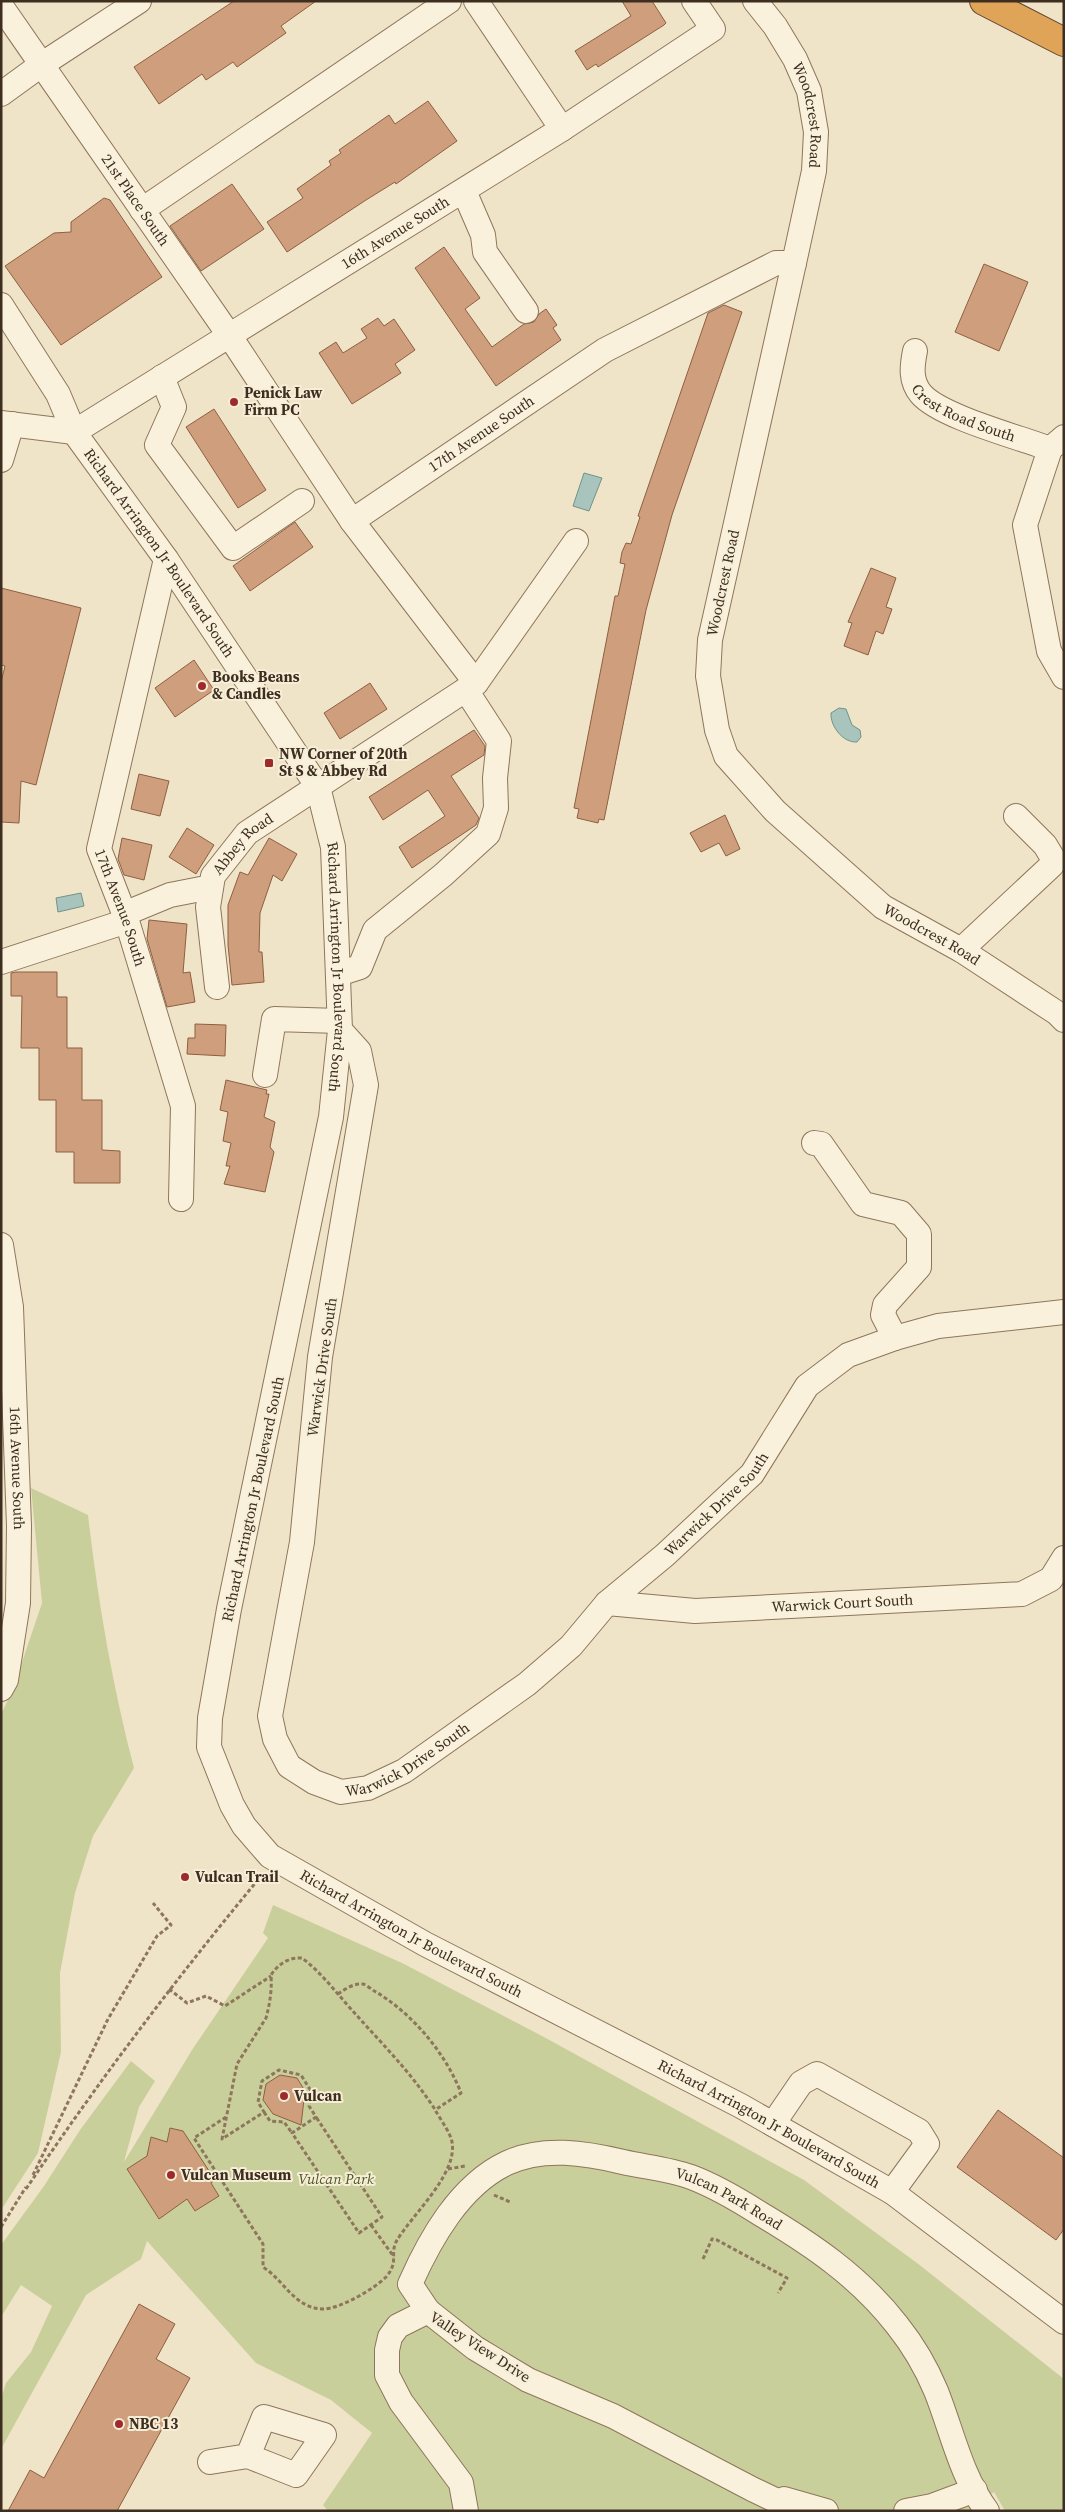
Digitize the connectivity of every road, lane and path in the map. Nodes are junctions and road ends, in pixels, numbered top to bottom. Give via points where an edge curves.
1 (140, 1) edge
2 (449, 1) edge
3 (476, 1) edge
4 (694, 1) edge
5 (755, 1) edge
6 (984, 1) edge
7 (1, 6) edge
8 (1064, 42) edge
9 (42, 65) junction
10 (1, 94) edge
11 (562, 129) junction
12 (464, 191) junction
13 (142, 210) junction
14 (794, 263) junction
15 (1, 305) edge
16 (526, 311) dead end
17 (229, 335) junction
18 (915, 350) dead end
19 (162, 377) junction
20 (7, 424) edge
21 (74, 432) junction
22 (1057, 443) edge
23 (1, 460) edge
24 (302, 501) dead end
25 (352, 521) junction
26 (576, 540) dead end
27 (166, 559) junction
28 (1064, 677) edge
29 (471, 686) junction
30 (318, 787) junction
31 (1016, 816) dead end
32 (211, 887) junction
33 (125, 918) junction
34 (961, 950) junction
35 (1, 962) edge
36 (338, 974) junction
37 (217, 987) dead end
38 (1062, 1014) edge
39 (340, 1025) junction
40 (265, 1075) dead end
41 (814, 1143) dead end
42 (181, 1199) dead end
43 (1, 1245) edge
44 (1064, 1312) edge
45 (895, 1338) junction
46 (1064, 1558) edge
47 (607, 1604) junction
48 (1, 1690) edge
49 (258, 1881) dead end
50 (153, 1903) dead end
51 (271, 1976) junction
52 (169, 1989) junction
53 (338, 1994) junction
54 (435, 2110) junction
55 (264, 2112) junction
56 (226, 2117) junction
57 (316, 2117) junction
58 (773, 2124) junction
59 (292, 2133) junction
60 (26, 2189) junction
61 (892, 2192) junction
62 (371, 2225) junction
63 (1, 2227) edge
64 (395, 2258) junction
65 (702, 2259) dead end
66 (778, 2293) dead end
67 (428, 2311) junction
68 (1064, 2322) edge
69 (248, 2456) dead end
70 (210, 2462) dead end
71 (752, 2489) junction
72 (974, 2490) junction
73 (914, 2510) edge
74 (466, 2511) edge
75 (798, 2511) edge
76 (826, 2511) edge
77 (986, 2511) edge

1 - 9 street
2 - 13 street
3 - 11 street
4 - 11 street, 16th Avenue South via 713,29
5 - 14 street, Woodcrest Road via 795,59 809,91 816,132 814,172
6 - 8 highway
7 - 9 street, 21st Place South
9 - 10 street
9 - 13 street, 21st Place South
11 - 12 street, 16th Avenue South
12 - 16 street via 484,235 485,252
12 - 17 street, 16th Avenue South
13 - 17 street, 21st Place South
14 - 25 street, 17th Avenue South via 776,263 606,350
14 - 34 street, Woodcrest Road via 710,640 708,676 717,730 726,756 789,824 883,907
15 - 21 street, Richard Arrington Jr Boulevard South via 58,394
17 - 19 street, 16th Avenue South
17 - 25 street, 21st Place South
18 - 22 street, Crest Road South via 911,370 920,393 940,409
19 - 21 street, 16th Avenue South
19 - 24 street via 174,407 157,445 233,548
20 - 21 street
20 - 23 street
21 - 27 street, Richard Arrington Jr Boulevard South
22 - 28 street via 1025,525 1049,651
25 - 29 street
26 - 29 street
27 - 30 street, Richard Arrington Jr Boulevard South
27 - 33 street, 17th Avenue South via 99,849
29 - 30 street
29 - 36 street via 499,741 496,808 488,834 375,930 360,967
30 - 32 street, Abbey Road via 247,833 213,876
30 - 36 street, Richard Arrington Jr Boulevard South via 333,847
31 - 34 street via 1045,845 1054,860 1052,865
32 - 33 street via 170,895
32 - 37 street, Abbey Road via 208,907
33 - 35 street
33 - 42 street, 17th Avenue South via 183,1106
34 - 38 street, Woodcrest Road
36 - 39 street, Richard Arrington Jr Boulevard South
39 - 40 street via 274,1019
39 - 47 street, Warwick Drive South via 359,1051 366,1085 320,1357 302,1542 270,1716 275,1739 289,1766 314,1782 341,1792 368,1788 404,1771 527,1684 571,1646
39 - 58 street, Richard Arrington Jr Boulevard South via 331,1117 229,1609 210,1718 209,1747 217,1769 244,1826 270,1856 432,1947
41 - 45 street via 821,1144 863,1204 901,1213 919,1234 919,1267 885,1305 883,1315
43 - 48 street, 16th Avenue South via 11,1308 20,1526 18,1603 6,1680
44 - 45 street, Warwick Drive South via 938,1326
45 - 47 street, Warwick Drive South via 848,1355 807,1386 752,1474
46 - 47 street, Warwick Court South via 1050,1579 1022,1594 695,1612
49 - 52 path
50 - 60 path via 171,1925 157,1936 108,2019
51 - 52 path via 225,2006 206,1996 187,2003
51 - 53 path via 277,1966 296,1957 302,1958
51 - 56 path via 266,2018 237,2064
52 - 60 path
53 - 54 path via 396,2056
53 - 54 path via 363,1984 398,2006 427,2038 445,2060 461,2093
54 - 64 path via 451,2138 448,2169 395,2244
55 - 56 path via 222,2139
55 - 57 path via 258,2102 262,2081 279,2070 302,2074 311,2091 309,2106
55 - 59 path via 270,2121 284,2122
56 - 64 path via 194,2138 264,2244 263,2268 277,2276 295,2298 309,2307 342,2305 385,2278
57 - 59 path
57 - 62 path via 382,2218
58 - 61 street, Richard Arrington Jr Boulevard South
58 - 61 street via 801,2083 817,2074 919,2131 927,2144
59 - 62 path via 359,2233
60 - 63 path
61 - 68 street, Richard Arrington Jr Boulevard South
62 - 64 path
65 - 66 path via 712,2239 717,2240 787,2278
67 - 71 street, Valley View Drive via 476,2348 528,2380 613,2416
67 - 72 street, Vulcan Park Road via 410,2284 415,2274 442,2227 471,2187 507,2163 529,2156 570,2152 689,2176 740,2201 840,2265 897,2324 921,2360 936,2392
67 - 74 street, Valley View Drive via 398,2326 390,2337 387,2374 401,2402 461,2483
69 - 70 street
71 - 75 street, Valley View Drive
71 - 76 street, Valley View Drive
72 - 73 street
72 - 77 street, Vulcan Park Road

